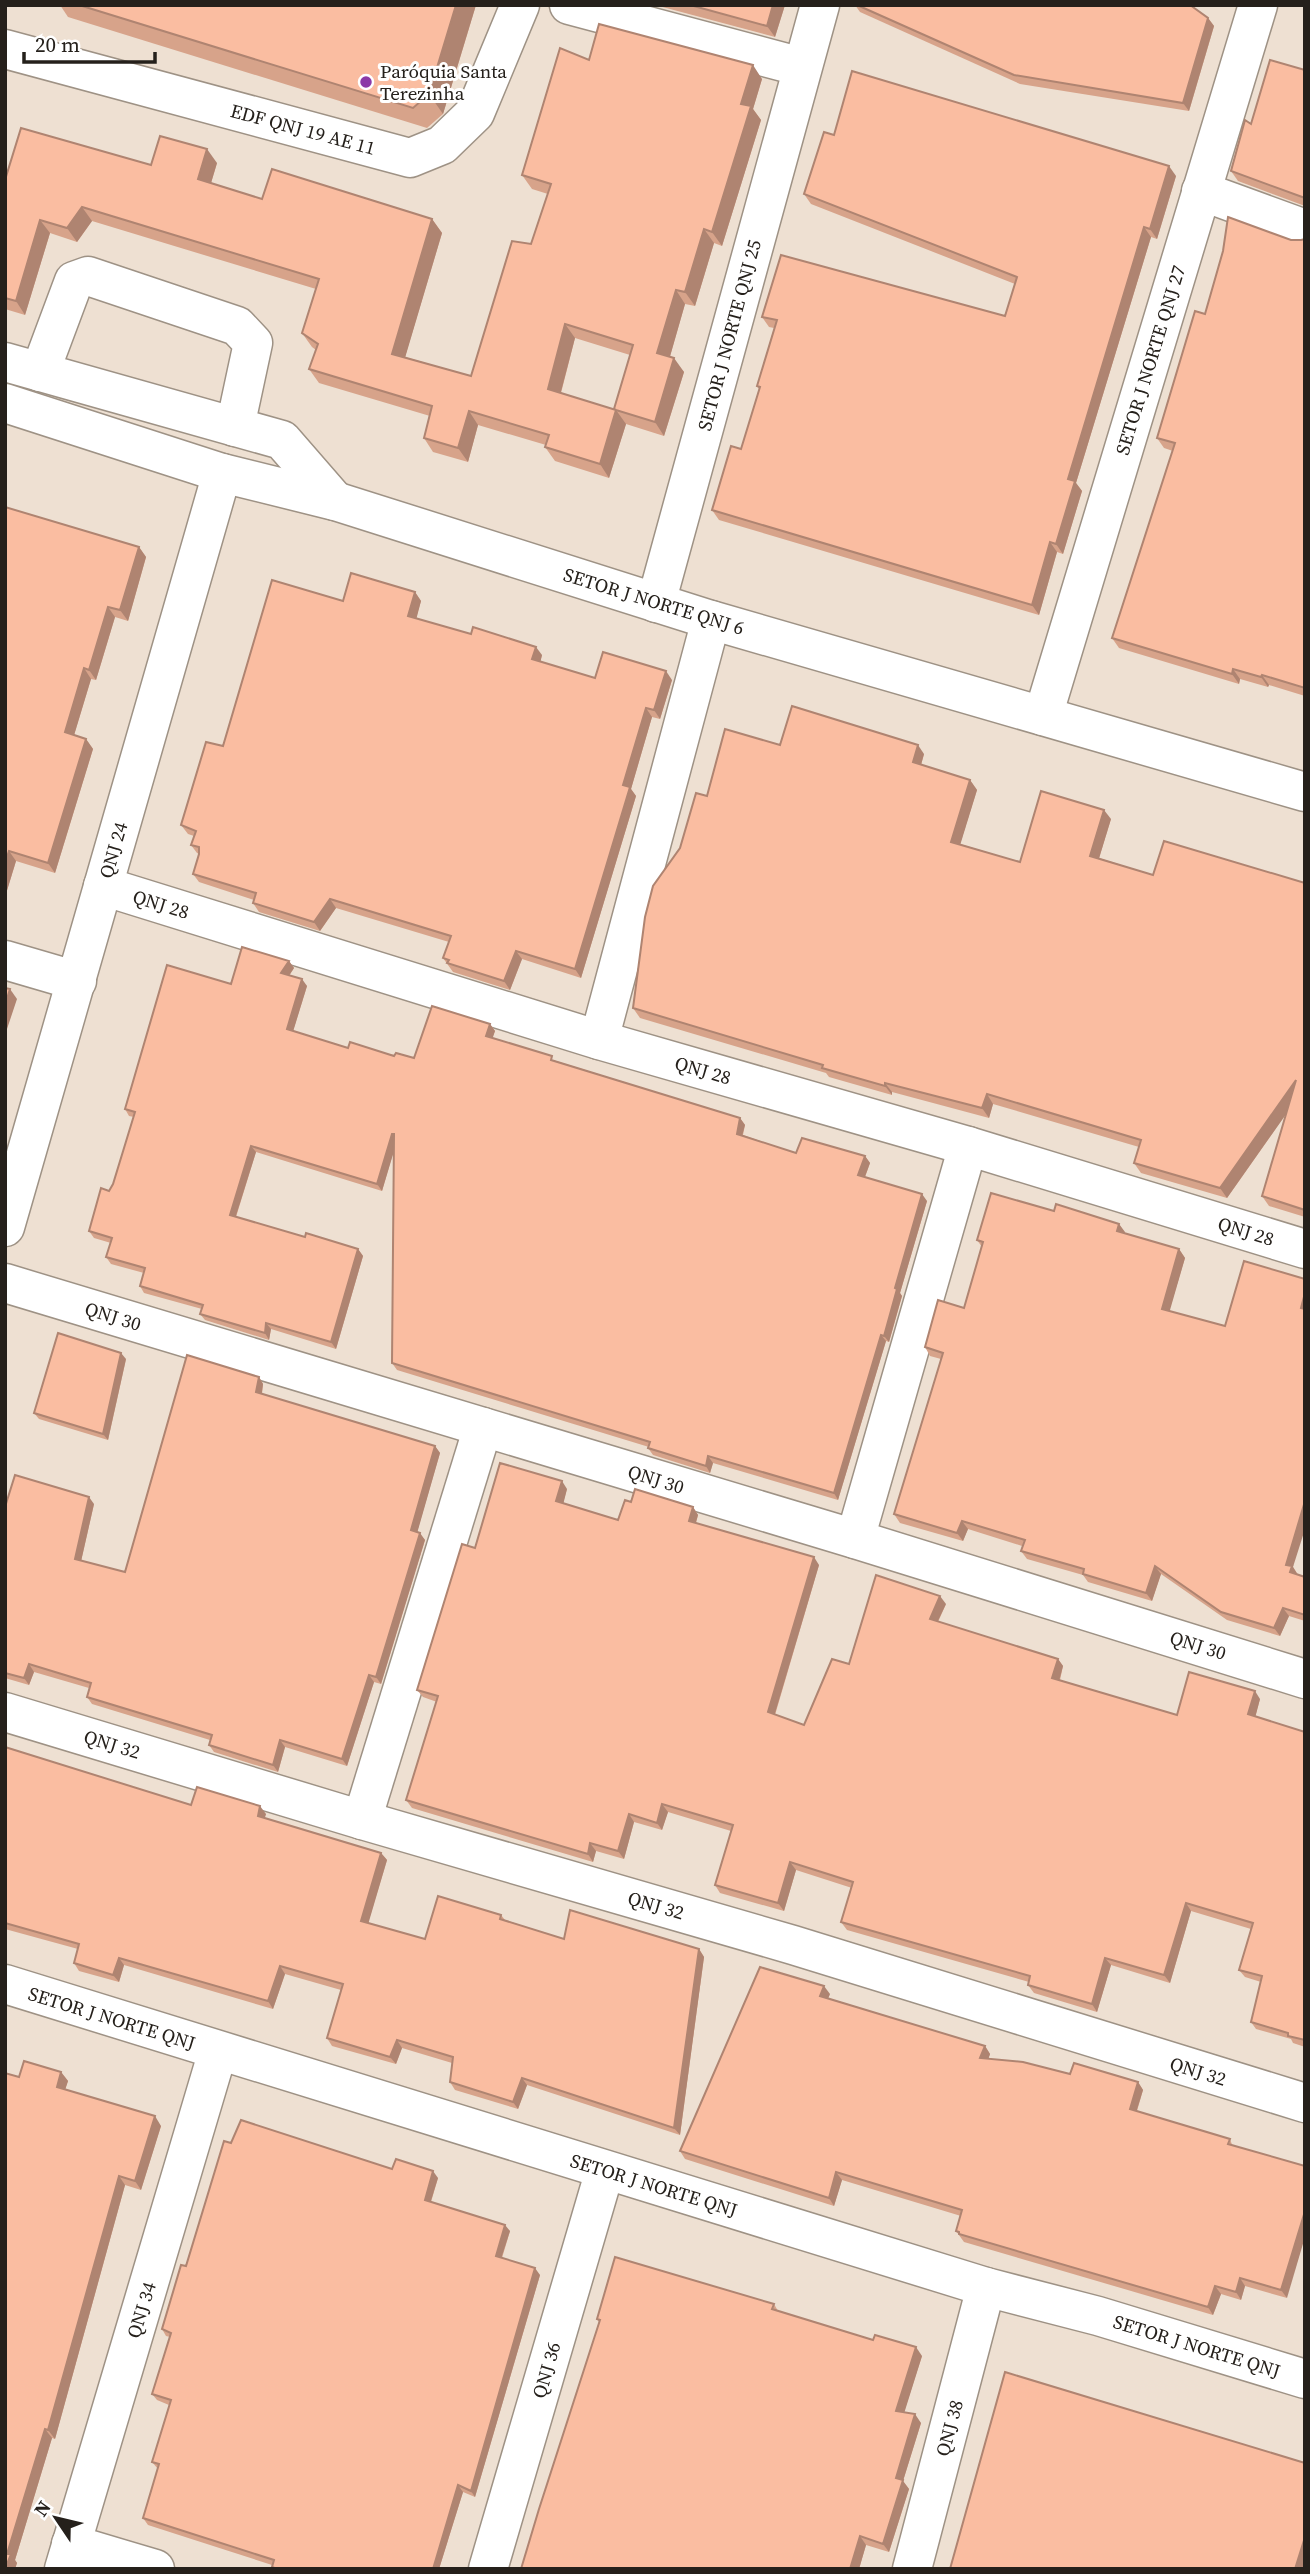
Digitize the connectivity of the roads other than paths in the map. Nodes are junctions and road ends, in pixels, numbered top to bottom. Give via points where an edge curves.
1 (520, 5) edge
2 (569, 5) edge
3 (820, 5) edge
4 (1258, 5) edge
5 (5, 49) edge
6 (802, 67) junction
7 (1201, 191) junction
8 (1305, 229) edge
9 (23, 367) edge
10 (5, 403) edge
11 (235, 427) junction
12 (222, 473) junction
13 (335, 501) junction
14 (656, 603) junction
15 (711, 620) junction
16 (1043, 716) junction
17 (1305, 792) edge
18 (103, 886) junction
19 (5, 960) edge
20 (77, 981) junction
21 (599, 1040) junction
22 (968, 1146) junction
23 (5, 1227) edge
24 (1305, 1249) edge
25 (5, 1283) edge
26 (483, 1427) junction
27 (855, 1539) junction
28 (1305, 1679) edge
29 (5, 1712) edge
30 (362, 1820) junction
31 (5, 1984) edge
32 (218, 2051) junction
33 (1305, 2103) edge
34 (605, 2170) junction
35 (986, 2287) junction
36 (1305, 2379) edge
37 (67, 2556) edge
38 (155, 2569) edge
39 (488, 2569) edge
40 (912, 2569) edge

1 - 5 street, EDF QNJ 19 AE 11 via 475,113 442,145 410,158
2 - 6 street
3 - 6 street, SETOR J NORTE QNJ 25
4 - 7 street, SETOR J NORTE QNJ 27
6 - 14 street, SETOR J NORTE QNJ 25
7 - 8 street
7 - 16 street, SETOR J NORTE QNJ 27
9 - 11 street
9 - 11 street via 75,281 88,276 237,326 253,343
10 - 12 street, SETOR J NORTE QNJ 6
11 - 13 street via 282,440
12 - 13 street, SETOR J NORTE QNJ 6
12 - 18 street, QNJ 24
13 - 14 street, SETOR J NORTE QNJ 6
14 - 15 street, SETOR J NORTE QNJ 6
15 - 16 street, SETOR J NORTE QNJ 6
15 - 21 street
16 - 17 street, SETOR J NORTE QNJ 6
18 - 20 street, QNJ 24
18 - 21 street, QNJ 28
19 - 20 street
20 - 23 street, QNJ 24
21 - 22 street, QNJ 28
22 - 24 street, QNJ 28
22 - 27 street
25 - 26 street, QNJ 30
26 - 27 street, QNJ 30
26 - 30 street
27 - 28 street, QNJ 30
29 - 30 street, QNJ 32
30 - 33 street, QNJ 32 via 793,1945
31 - 32 street, SETOR J NORTE QNJ
32 - 34 street, SETOR J NORTE QNJ
32 - 37 street, QNJ 34
34 - 35 street, SETOR J NORTE QNJ
34 - 39 street, QNJ 36
35 - 36 street, SETOR J NORTE QNJ
35 - 40 street, QNJ 38
37 - 38 street

